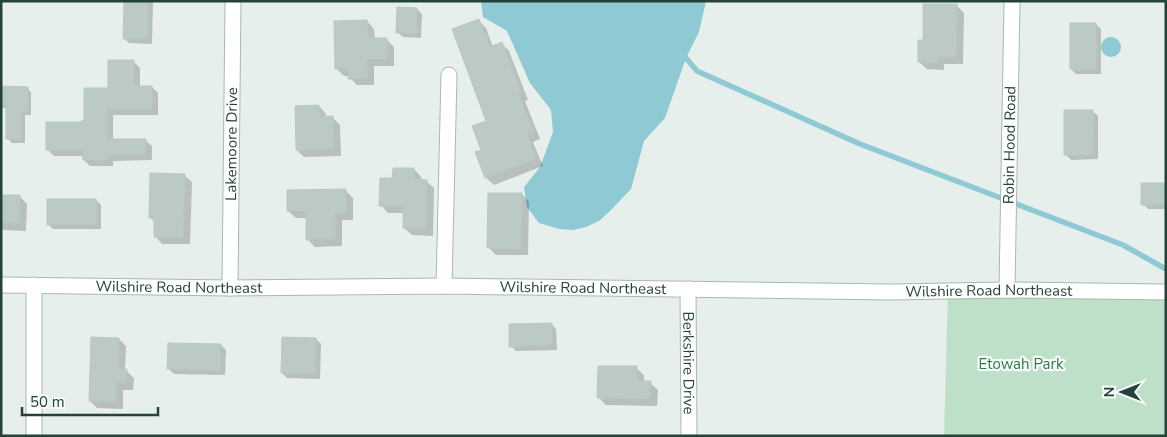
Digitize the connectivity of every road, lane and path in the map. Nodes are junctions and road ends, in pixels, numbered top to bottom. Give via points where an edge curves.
1 (232, 1) edge
2 (1012, 1) edge
3 (449, 75) dead end
4 (1, 285) edge
5 (34, 285) junction
6 (444, 286) junction
7 (230, 288) junction
8 (688, 289) junction
9 (1007, 290) junction
10 (1166, 292) edge
11 (34, 436) edge
12 (689, 436) edge

1 - 7 street, Lakemoore Drive
2 - 9 street, Robin Hood Road
3 - 6 street
4 - 5 street, Wilshire Road Northeast
5 - 7 street, Wilshire Road Northeast
5 - 11 street
6 - 7 street, Wilshire Road Northeast
6 - 8 street, Wilshire Road Northeast
8 - 9 street, Wilshire Road Northeast
8 - 12 street, Berkshire Drive
9 - 10 street, Wilshire Road Northeast

